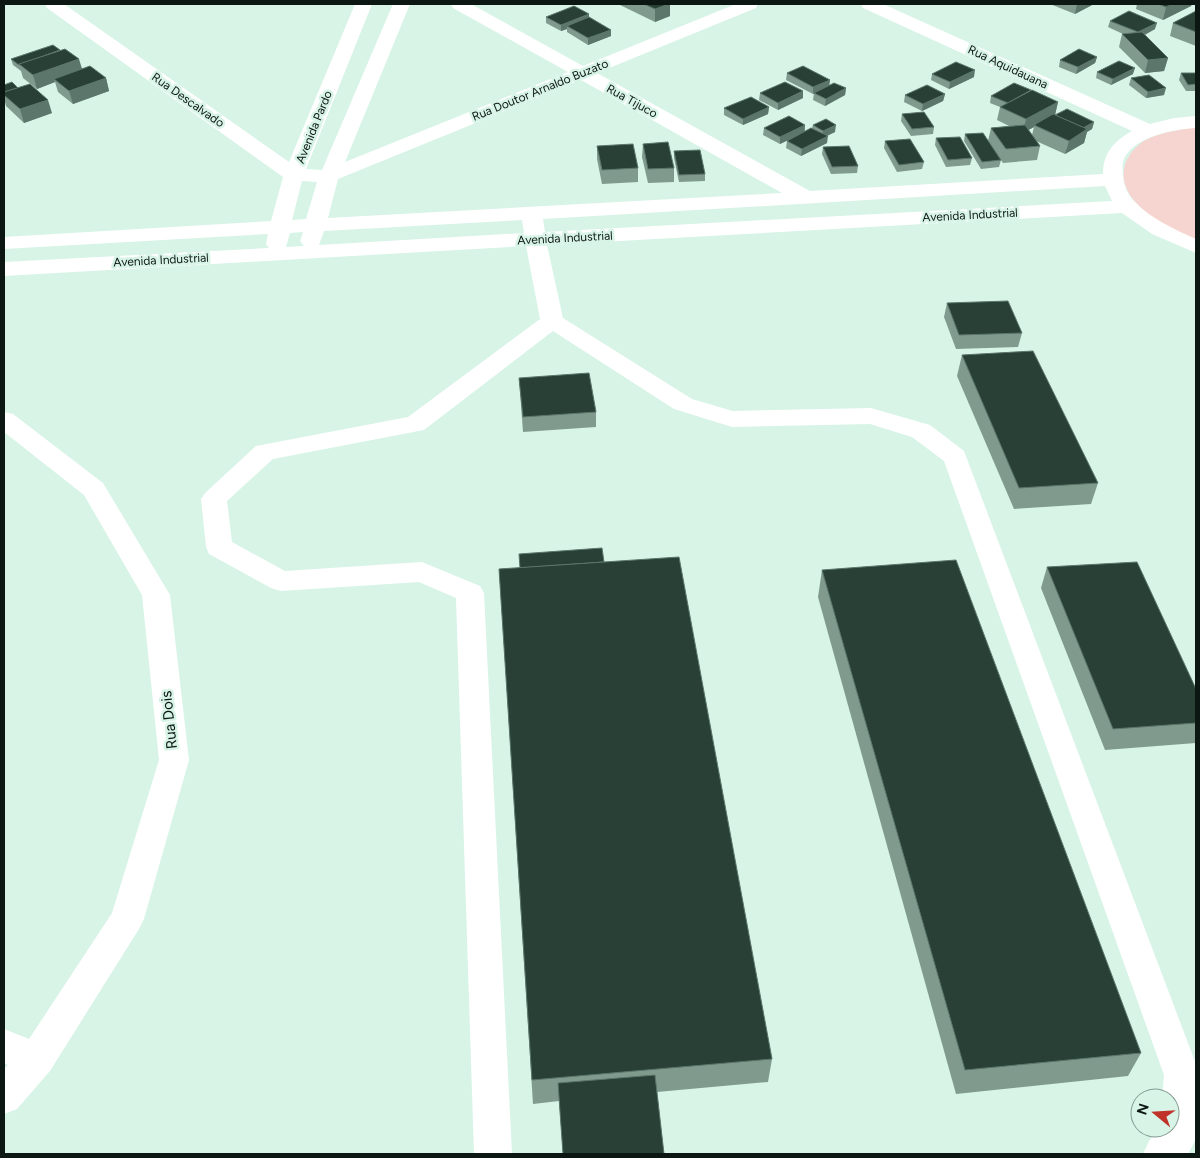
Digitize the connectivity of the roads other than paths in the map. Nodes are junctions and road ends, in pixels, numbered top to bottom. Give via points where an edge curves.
1 (53, 4) edge
2 (364, 4) edge
3 (401, 4) edge
4 (459, 4) edge
5 (750, 4) edge
6 (869, 4) edge
7 (582, 73) junction
8 (1196, 122) edge
9 (1148, 131) junction
10 (294, 176) junction
11 (329, 176) junction
12 (1112, 180) junction
13 (806, 198) junction
14 (1127, 206) junction
15 (532, 213) junction
16 (316, 224) junction
17 (820, 224) junction
18 (280, 227) junction
19 (535, 240) junction
20 (4, 243) edge
21 (1196, 247) edge
22 (308, 252) junction
23 (276, 254) junction
24 (4, 268) edge
25 (552, 321) junction
26 (4, 420) edge
27 (4, 1046) edge
28 (36, 1059) junction
29 (4, 1096) edge
30 (493, 1154) edge
31 (1162, 1154) edge

1 - 10 street, Rua Descalvado
2 - 10 street, Avenida Pardo
3 - 11 street
4 - 7 street, Rua Tijuco
5 - 7 street, Rua Doutor Arnaldo Buzato
6 - 9 street, Rua Aquidauana
7 - 11 street, Rua Doutor Arnaldo Buzato
7 - 13 street, Rua Tijuco
8 - 9 street
9 - 12 street via 1126,143 1113,160
10 - 11 street
10 - 18 street, Avenida Pardo
11 - 16 street
12 - 13 street, Avenida Industrial
12 - 14 street
13 - 15 street, Avenida Industrial
13 - 17 street
14 - 17 street, Avenida Industrial
14 - 21 street via 1158,230
15 - 16 street, Avenida Industrial
15 - 19 street
16 - 18 street, Avenida Industrial
16 - 22 street
17 - 19 street, Avenida Industrial
18 - 20 street, Avenida Industrial
18 - 23 street, Avenida Pardo
19 - 22 street, Avenida Industrial
19 - 25 street
22 - 23 street, Avenida Industrial
23 - 24 street, Avenida Industrial
25 - 30 street via 415,424 265,452 214,499 219,547 281,581 422,572 470,592
25 - 31 street via 683,404 732,418 871,416 921,431 955,457 1182,1075 1178,1139
26 - 28 street, Rua Dois via 94,490 156,595 174,760 127,919
27 - 28 street
28 - 29 street, Rua Dois

